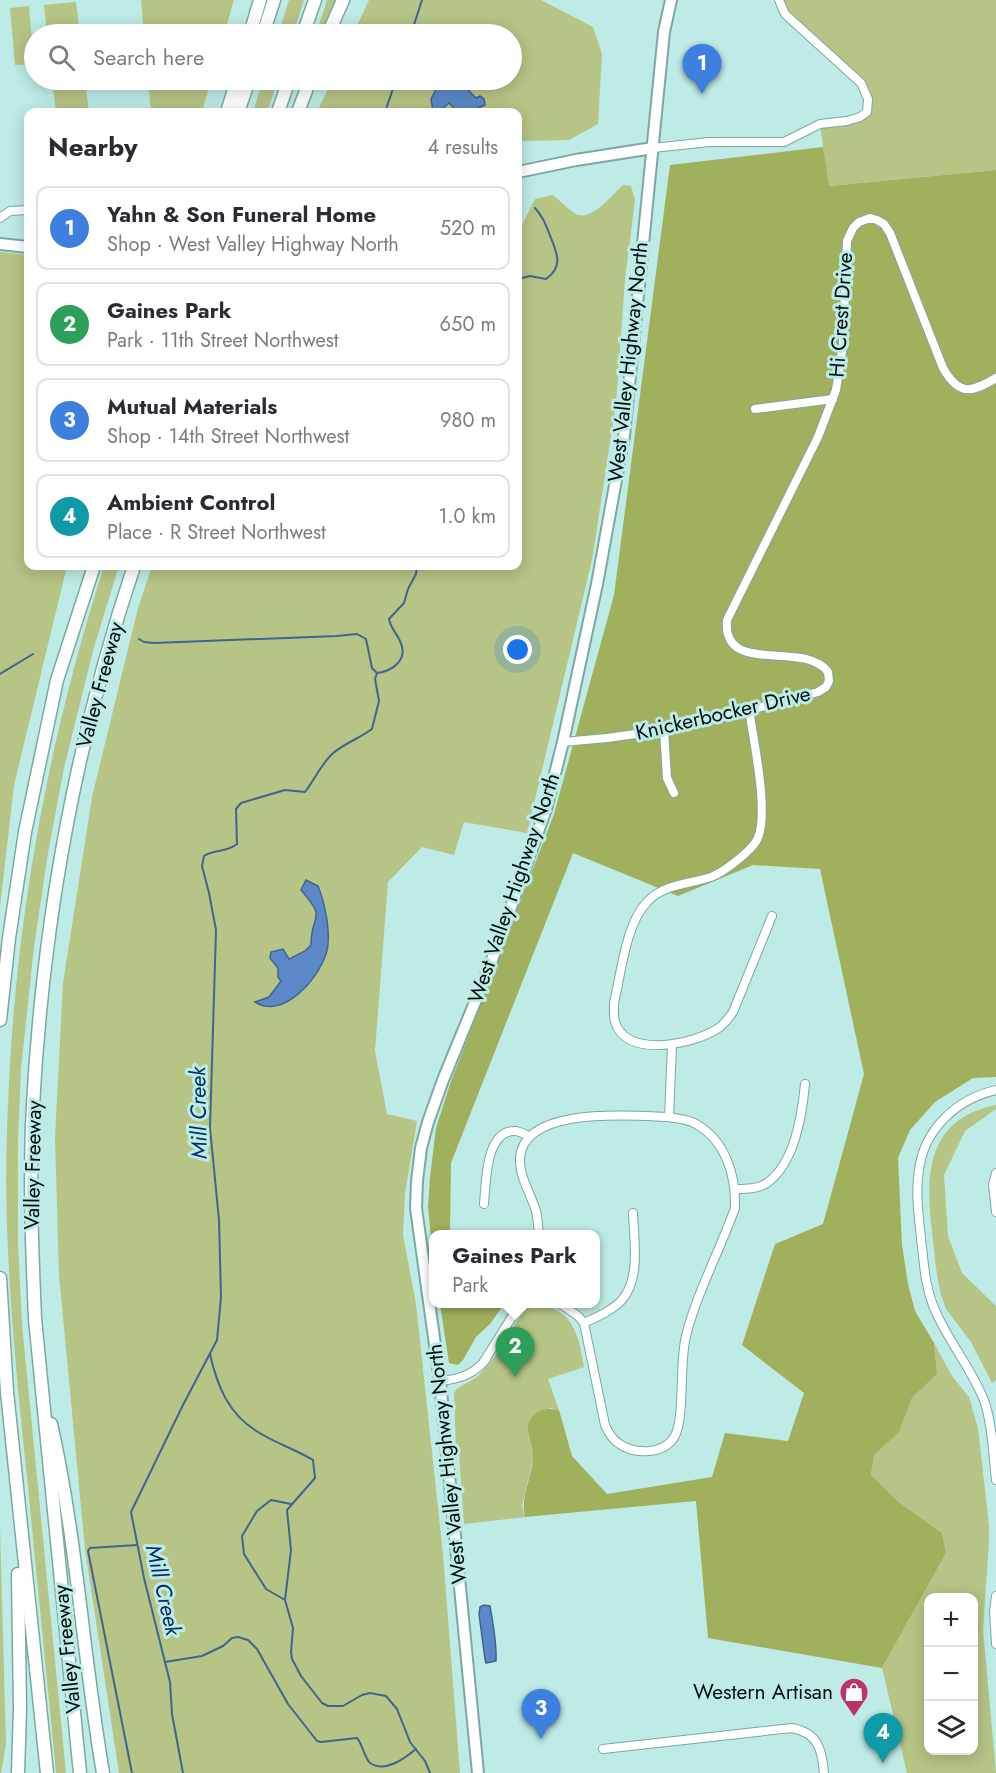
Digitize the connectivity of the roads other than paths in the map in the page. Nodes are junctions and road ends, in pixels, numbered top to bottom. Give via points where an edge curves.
1 (260, 0) edge
2 (274, 0) edge
3 (311, 0) edge
4 (315, 0) edge
5 (344, 0) edge
6 (671, 0) edge
7 (779, 0) edge
8 (253, 24) edge
9 (266, 24) edge
10 (305, 24) edge
11 (307, 24) edge
12 (333, 24) edge
13 (234, 90) edge
14 (246, 90) edge
15 (285, 90) edge
16 (306, 90) edge
17 (228, 108) edge
18 (239, 108) edge
19 (279, 108) edge
20 (300, 108) edge
21 (653, 148) junction
22 (522, 171) edge
23 (24, 210) edge
24 (0, 218) edge
25 (0, 244) edge
26 (24, 247) edge
27 (996, 378) edge
28 (833, 399) junction
29 (755, 409) dead end
30 (93, 570) edge
31 (133, 570) edge
32 (727, 636) joint
33 (749, 709) junction
34 (664, 730) junction
35 (563, 742) junction
36 (674, 793) dead end
37 (772, 916) dead end
38 (0, 1020) edge
39 (672, 1045) junction
40 (805, 1084) dead end
41 (996, 1090) edge
42 (669, 1118) junction
43 (530, 1136) junction
44 (996, 1173) edge
45 (735, 1189) junction
46 (484, 1204) dead end
47 (996, 1212) edge
48 (633, 1213) dead end
49 (538, 1230) edge
50 (0, 1278) edge
51 (429, 1302) edge
52 (430, 1308) edge
53 (517, 1308) edge
54 (567, 1308) edge
55 (584, 1323) junction
56 (39, 1371) junction
57 (440, 1381) junction
58 (996, 1480) edge
59 (17, 1494) junction
60 (996, 1596) edge
61 (996, 1644) edge
62 (603, 1749) dead end
63 (18, 1773) edge
64 (46, 1773) edge
65 (80, 1773) edge
66 (103, 1773) edge
67 (478, 1773) edge
68 (824, 1773) edge

1 - 8 highway
2 - 9 highway
3 - 10 highway
4 - 11 highway
5 - 12 highway
6 - 21 main road, West Valley Highway North via 664,32
7 - 21 street via 784,14 861,83 868,99 867,112 847,121 820,124 784,142 710,141
13 - 17 highway
14 - 18 highway
15 - 19 highway
16 - 20 highway
21 - 22 main road
21 - 35 main road, West Valley Highway North via 624,436
23 - 24 street via 10,211
25 - 26 main road
27 - 28 street, Hi Crest Drive via 968,390 958,388 948,377 890,233 880,221 870,218 856,224 847,241 843,345
28 - 29 street
28 - 32 street, Hi Crest Drive via 727,620
30 - 38 highway, Valley Freeway via 57,680 25,831
31 - 56 highway, Valley Freeway via 97,686 63,836 47,944 33,1107 32,1244
32 - 33 street, Knickerbocker Drive via 748,653 804,658 824,666 828,672 826,687 818,692
33 - 34 street, Knickerbocker Drive
33 - 39 street via 761,794 757,840 716,875 658,892 647,901 632,930 614,1004 616,1026 624,1036 635,1042
34 - 35 street, Knickerbocker Drive
34 - 36 street via 668,778
35 - 51 main road, West Valley Highway North via 546,809 489,968 442,1080 421,1148 416,1208
37 - 39 street via 726,1022 706,1035
39 - 42 street
40 - 45 street via 802,1118 780,1170 767,1183
41 - 58 street via 966,1100 940,1123 919,1167 917,1196 928,1290 941,1323 985,1404
42 - 43 street via 607,1115 547,1125
42 - 45 street via 695,1123 716,1141 733,1175
43 - 46 street via 512,1132 495,1142
43 - 49 street via 522,1150 521,1168
44 - 47 street
45 - 55 street via 735,1208 686,1336 679,1425 673,1438 662,1447 638,1452 610,1436
48 - 55 street via 633,1271 627,1292 612,1308
50 - 59 highway, Valley Freeway
52 - 57 main road, West Valley Highway North
53 - 57 street via 483,1363 461,1378
54 - 55 street
56 - 65 highway, Valley Freeway
56 - 66 highway via 62,1469
57 - 67 main road, West Valley Highway North
59 - 63 highway
59 - 64 highway, Valley Freeway
60 - 61 street
62 - 68 street via 780,1728 803,1730 822,1752

